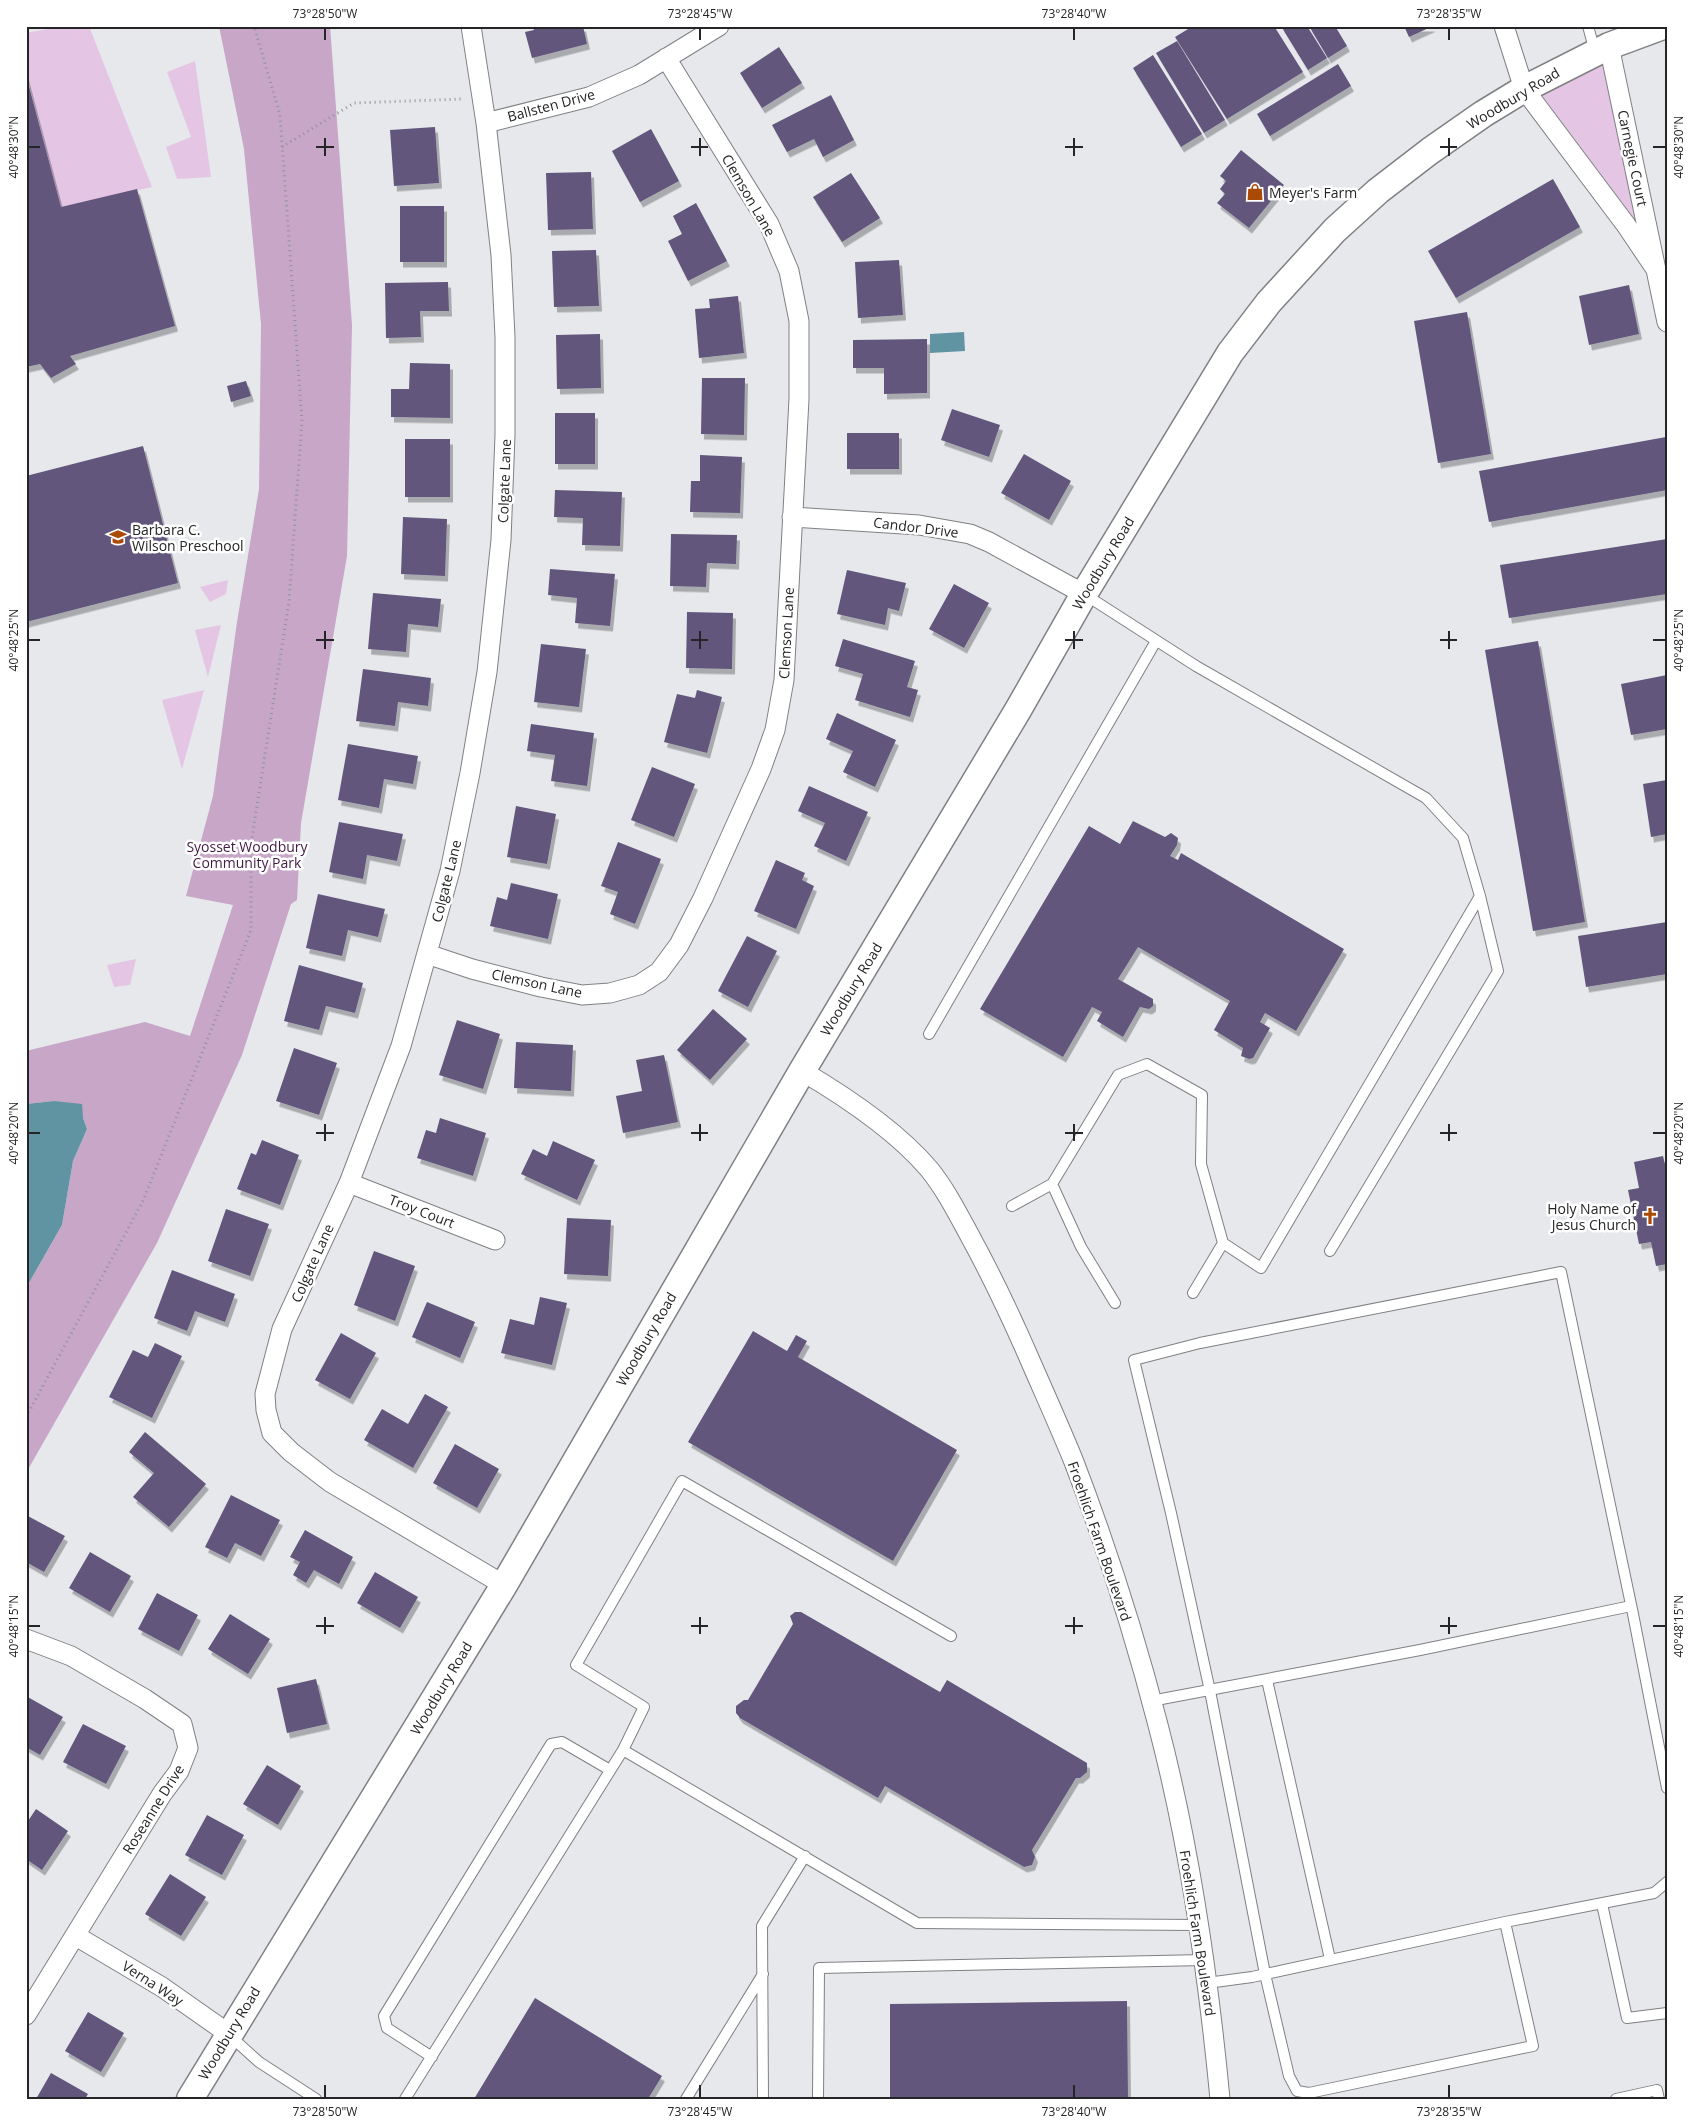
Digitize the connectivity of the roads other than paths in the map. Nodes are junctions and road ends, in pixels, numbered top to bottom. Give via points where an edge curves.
1 (471, 26) edge
2 (719, 26) edge
3 (1504, 26) edge
4 (1588, 26) edge
5 (1662, 26) edge
6 (1602, 49) junction
7 (666, 58) junction
8 (1524, 89) junction
9 (486, 123) junction
10 (1657, 271) junction
11 (1667, 322) edge
12 (792, 517) junction
13 (1084, 594) junction
14 (1156, 641) junction
15 (1480, 896) junction
16 (427, 954) junction
17 (928, 1034) dead end
18 (802, 1071) junction
19 (348, 1183) junction
20 (1052, 1184) junction
21 (1012, 1206) dead end
22 (495, 1240) dead end
23 (1223, 1243) junction
24 (1330, 1251) dead end
25 (1192, 1293) dead end
26 (1115, 1303) dead end
27 (504, 1585) junction
28 (1631, 1606) junction
29 (951, 1636) dead end
30 (26, 1639) edge
31 (1268, 1680) junction
32 (1210, 1691) junction
33 (1151, 1701) junction
34 (623, 1750) junction
35 (610, 1770) junction
36 (1667, 1788) edge
37 (805, 1856) junction
38 (1667, 1882) edge
39 (1602, 1904) junction
40 (1505, 1922) junction
41 (1199, 1925) junction
42 (76, 1936) junction
43 (1330, 1959) junction
44 (1204, 1960) junction
45 (764, 1972) junction
46 (1264, 1974) junction
47 (1207, 1983) junction
48 (1667, 2013) edge
49 (26, 2015) edge
50 (228, 2034) junction
51 (432, 2057) junction
52 (190, 2099) edge
53 (316, 2099) edge
54 (405, 2099) edge
55 (686, 2099) edge
56 (763, 2099) edge
57 (818, 2099) edge
58 (1220, 2099) edge
59 (1616, 2099) edge
60 (1659, 2099) edge

1 - 9 street, Colgate Lane
2 - 7 street, Ballsten Drive
3 - 8 street, Carnegie Court
4 - 6 lane
5 - 6 main road, Woodbury Road
6 - 8 main road, Woodbury Road
6 - 10 street, Carnegie Court
7 - 9 street, Ballsten Drive via 639,75 588,97
7 - 12 street, Clemson Lane via 769,224 789,271 799,321 799,399
8 - 10 street, Carnegie Court
8 - 13 main road, Woodbury Road via 1430,151 1378,191 1335,230 1269,302 1230,353
9 - 16 street, Colgate Lane via 501,255 505,337 506,434 501,540 487,672 470,773 450,871
10 - 11 street, Carnegie Court
12 - 13 street, Candor Drive via 919,525 970,534
12 - 16 street, Clemson Lane via 784,680 775,730 703,898 679,945 659,972 639,985 610,993 582,994 541,987
13 - 14 lane
13 - 18 main road, Woodbury Road
14 - 15 lane via 1426,798 1463,838
14 - 17 lane
15 - 23 lane via 1261,1268
15 - 24 lane via 1498,971
16 - 19 street, Colgate Lane via 401,1046
18 - 27 main road, Woodbury Road
18 - 33 street, Froehlich Farm Boulevard via 836,1091 898,1138 929,1169 952,1201 1002,1296 1073,1461 1127,1617
19 - 22 street, Troy Court
19 - 27 street, Colgate Lane via 282,1329 265,1394 272,1433 330,1482
20 - 21 lane
20 - 23 lane via 1118,1075 1147,1064 1202,1095 1201,1164
20 - 26 lane via 1081,1247
23 - 25 lane
27 - 50 main road, Woodbury Road
28 - 31 lane
28 - 32 lane via 1561,1272 1200,1343 1134,1360
28 - 36 lane
29 - 34 lane via 682,1481 576,1665 644,1707
30 - 42 street, Roseanne Drive via 71,1656 145,1699 182,1724 188,1748 180,1771 162,1794
31 - 32 lane
31 - 43 lane
32 - 33 lane
32 - 46 lane
33 - 41 street, Froehlich Farm Boulevard via 1179,1816
34 - 35 lane
34 - 37 lane
35 - 51 lane
35 - 51 lane via 562,1742 551,1744 384,2016 386,2028
37 - 41 lane via 917,1923
37 - 45 lane via 762,1926
38 - 39 lane via 1654,1893
39 - 40 lane
39 - 48 lane via 1628,2018
40 - 43 lane
40 - 46 lane via 1533,2046 1309,2093 1297,2091 1289,2076
41 - 44 street, Froehlich Farm Boulevard
42 - 49 street, Roseanne Drive
42 - 50 street, Verna Way via 162,1987
43 - 46 lane
44 - 47 street, Froehlich Farm Boulevard
44 - 57 lane via 819,1968
45 - 55 lane
45 - 56 lane
46 - 47 lane
47 - 58 street, Froehlich Farm Boulevard
50 - 52 main road, Woodbury Road
50 - 53 lane via 259,2062
51 - 54 lane
59 - 60 lane via 1657,2090

